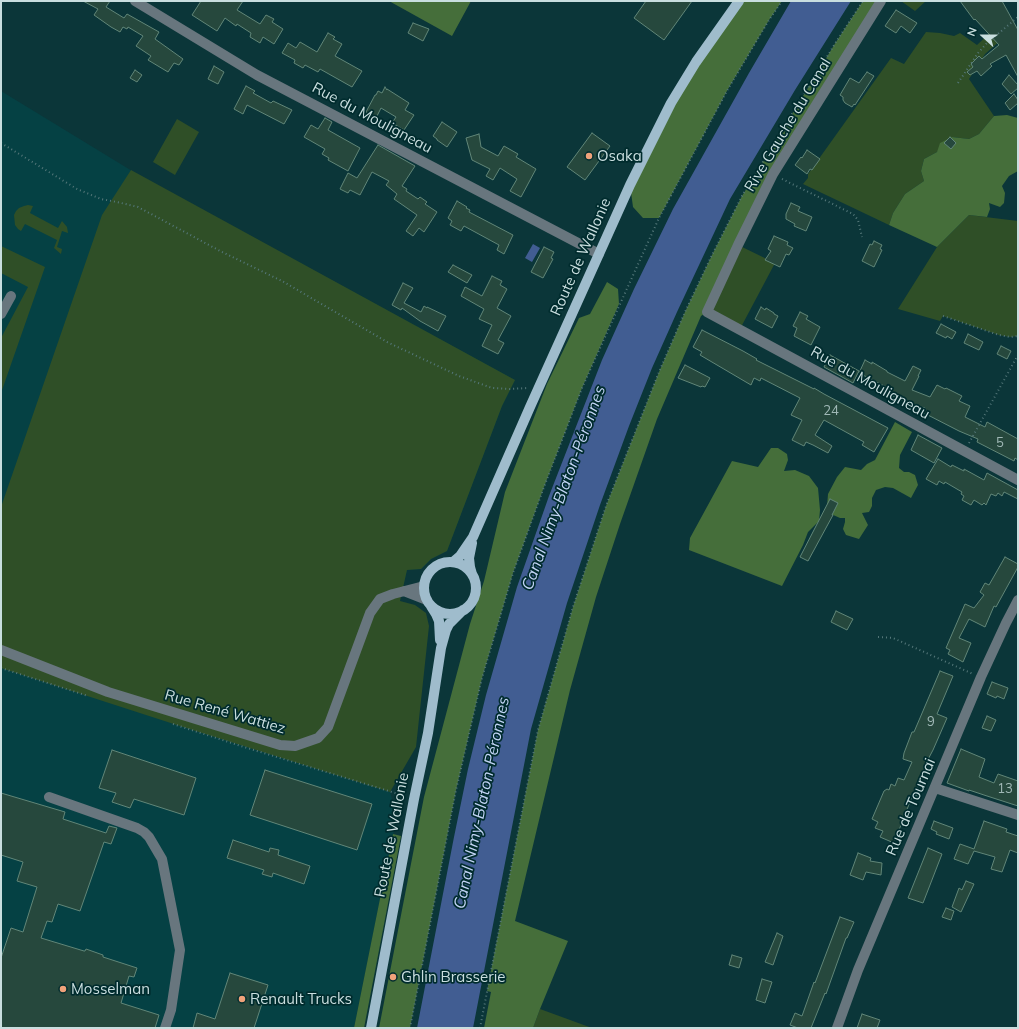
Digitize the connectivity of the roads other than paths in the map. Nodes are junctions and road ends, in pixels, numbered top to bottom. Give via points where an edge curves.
1 (134, 1) edge
2 (739, 1) edge
3 (881, 1) edge
4 (599, 254) junction
5 (11, 296) dead end
6 (707, 312) joint
7 (1, 314) edge
8 (1018, 480) edge
9 (473, 537) junction
10 (453, 562) junction
11 (473, 576) junction
12 (424, 586) junction
13 (404, 591) junction
14 (1018, 600) edge
15 (429, 603) junction
16 (463, 610) junction
17 (441, 648) junction
18 (1, 650) edge
19 (935, 788) junction
20 (49, 797) dead end
21 (1018, 815) edge
22 (165, 1028) edge
23 (371, 1028) edge
24 (837, 1028) edge

1 - 4 street, Rue du Mouligneau via 256,75
2 - 4 main road, Route de Wallonie via 671,103
3 - 6 street, Rive Gauche du Canal via 773,174
4 - 9 main road, Route de Wallonie
5 - 7 street
6 - 8 street, Rue du Mouligneau
9 - 10 main road
9 - 11 main road via 469,558
10 - 11 main road via 461,564
10 - 12 main road via 437,565 426,578
11 - 16 main road via 476,592 469,606
12 - 13 street, Rue René Wattiez
12 - 15 main road
13 - 15 street
13 - 18 street, Rue René Wattiez via 380,599 370,613 328,727 318,738 295,746 280,745 108,692
14 - 19 street, Rue de Tournai via 981,677
15 - 16 main road via 443,613
15 - 17 main road via 436,614
16 - 17 main road via 449,624
17 - 23 main road, Route de Wallonie via 428,732
19 - 21 street
19 - 24 street, Rue de Tournai via 858,970
20 - 22 street via 137,828 149,837 160,854 180,950

